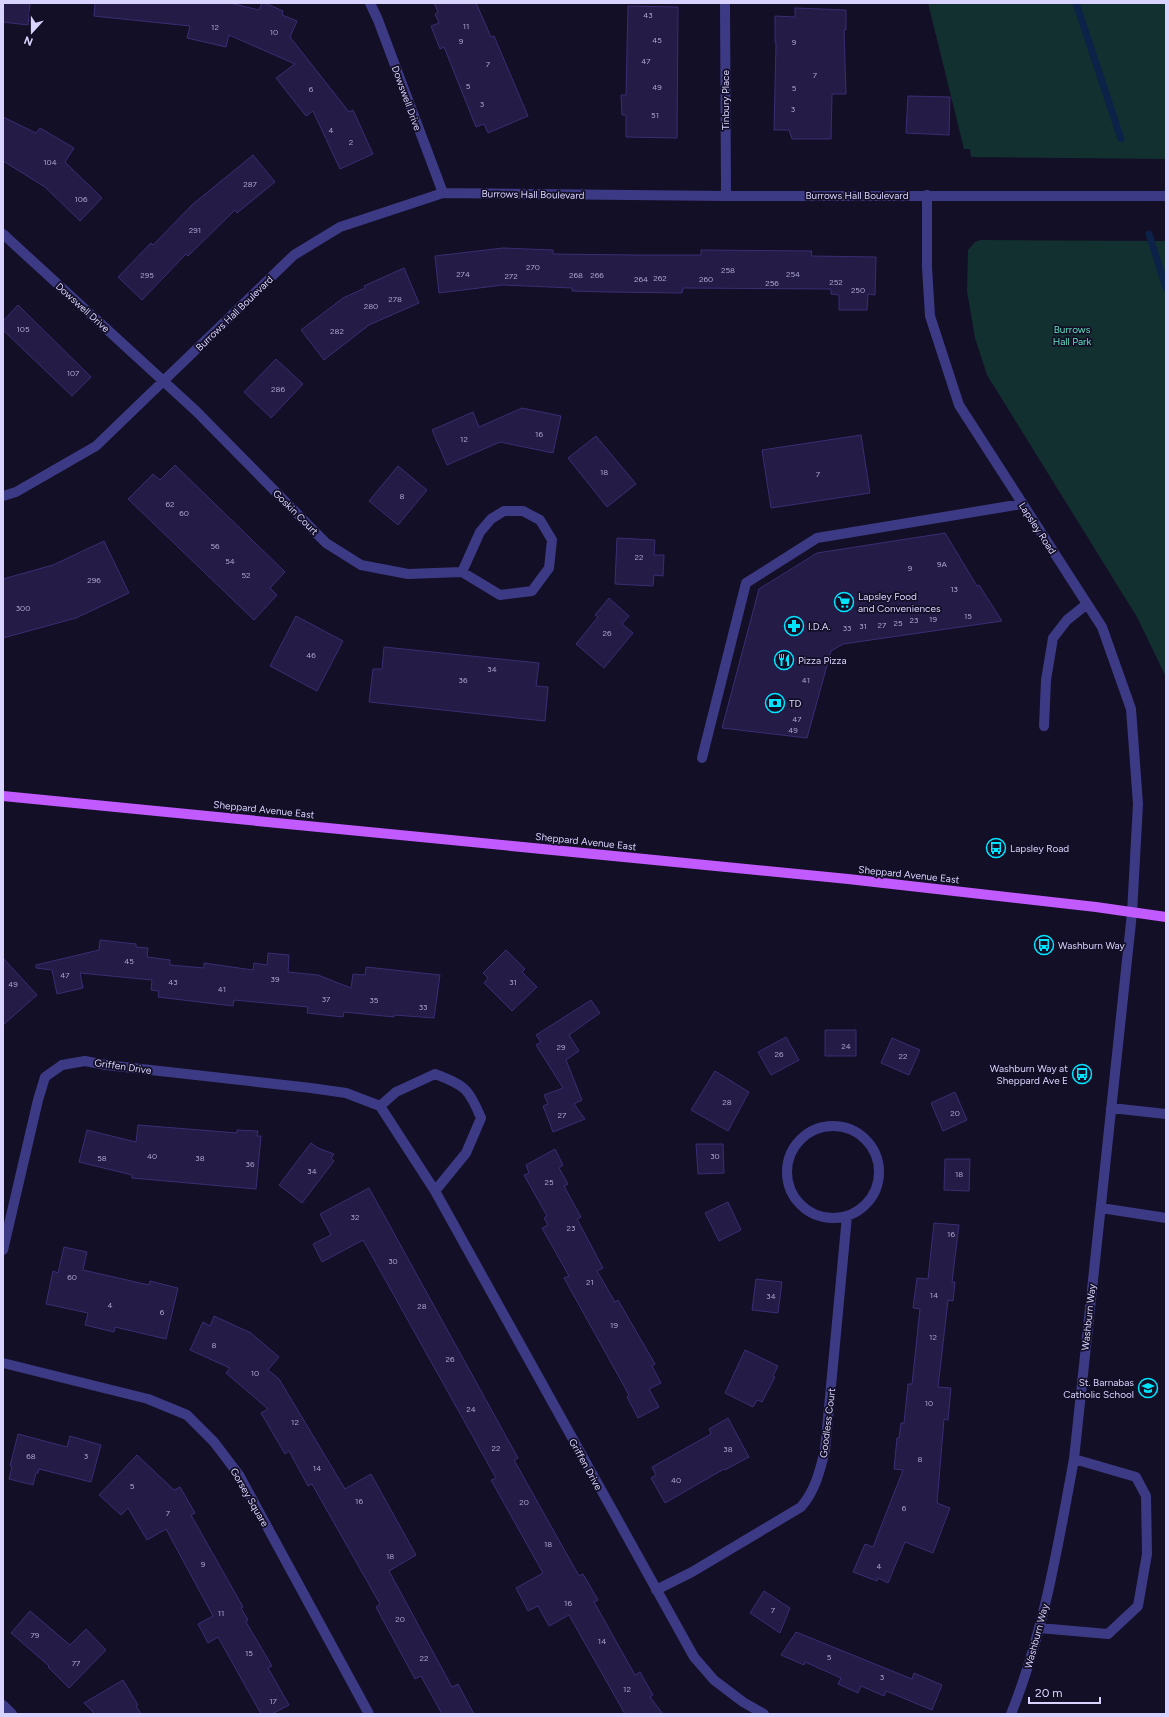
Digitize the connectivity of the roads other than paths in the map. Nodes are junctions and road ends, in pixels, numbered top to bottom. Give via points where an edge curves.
1 (370, 3) edge
2 (725, 3) edge
3 (443, 193) junction
4 (928, 195) junction
5 (726, 196) junction
6 (1166, 196) edge
7 (3, 234) edge
8 (164, 380) junction
9 (3, 496) edge
10 (1022, 504) junction
11 (462, 572) junction
12 (1087, 604) junction
13 (1044, 726) dead end
14 (702, 758) dead end
15 (3, 796) edge
16 (1132, 913) junction
17 (1166, 917) edge
18 (380, 1106) junction
19 (1111, 1108) junction
20 (1166, 1114) edge
21 (435, 1191) junction
22 (1101, 1208) junction
23 (847, 1216) junction
24 (1166, 1218) edge
25 (3, 1250) edge
26 (3, 1363) edge
27 (1074, 1459) junction
28 (656, 1590) junction
29 (1040, 1628) junction
30 (3, 1705) edge
31 (12, 1714) edge
32 (368, 1714) edge
33 (764, 1714) edge
34 (1011, 1714) edge

1 - 3 street, Dowswell Drive
2 - 5 street, Tinbury Place
3 - 5 street, Burrows Hall Boulevard
3 - 8 street, Burrows Hall Boulevard via 340,227 294,255
4 - 5 street, Burrows Hall Boulevard
4 - 6 street, Burrows Hall Boulevard
4 - 10 street, Lapsley Road via 927,267 930,316 959,405
7 - 8 street, Dowswell Drive
8 - 9 street, Burrows Hall Boulevard via 96,446 16,492
8 - 11 street, Goskin Court via 326,543 360,565 408,574
10 - 12 street, Lapsley Road
10 - 14 street via 817,538 746,583
11 - 11 street via 500,595 532,591 549,568 552,540 540,520 523,511 504,511 491,519 480,532
12 - 13 street via 1067,620 1053,638 1046,680
12 - 16 street, Lapsley Road via 1102,627 1131,709 1138,804
15 - 16 main road, Sheppard Avenue East via 848,879
16 - 17 main road, Sheppard Avenue East
16 - 19 street, Washburn Way
18 - 21 street, Griffen Drive
18 - 21 street via 396,1092 435,1074 458,1082 472,1097 481,1118 466,1153
18 - 25 street, Griffen Drive via 346,1093 312,1088 106,1066 85,1061 62,1065 45,1077
19 - 20 street
19 - 22 street, Washburn Way
21 - 28 street, Griffen Drive
22 - 24 street
22 - 27 street, Washburn Way via 1092,1271
23 - 23 street via 860,1210 870,1200 877,1187 880,1173 878,1159 872,1146 861,1134 847,1127 831,1125 816,1128 802,1137 792,1149 787,1164 787,1180 792,1194 802,1207 816,1215 831,1218
23 - 28 street, Goodless Court via 825,1450 810,1497 801,1507 692,1572
26 - 32 street, Gorsey Square via 148,1399 187,1415 214,1442 239,1475
27 - 29 street, Washburn Way
27 - 29 street via 1136,1477 1146,1496 1147,1554 1138,1606 1108,1634
28 - 33 street, Griffen Drive via 694,1657 714,1680
29 - 34 street, Washburn Way
30 - 31 street

